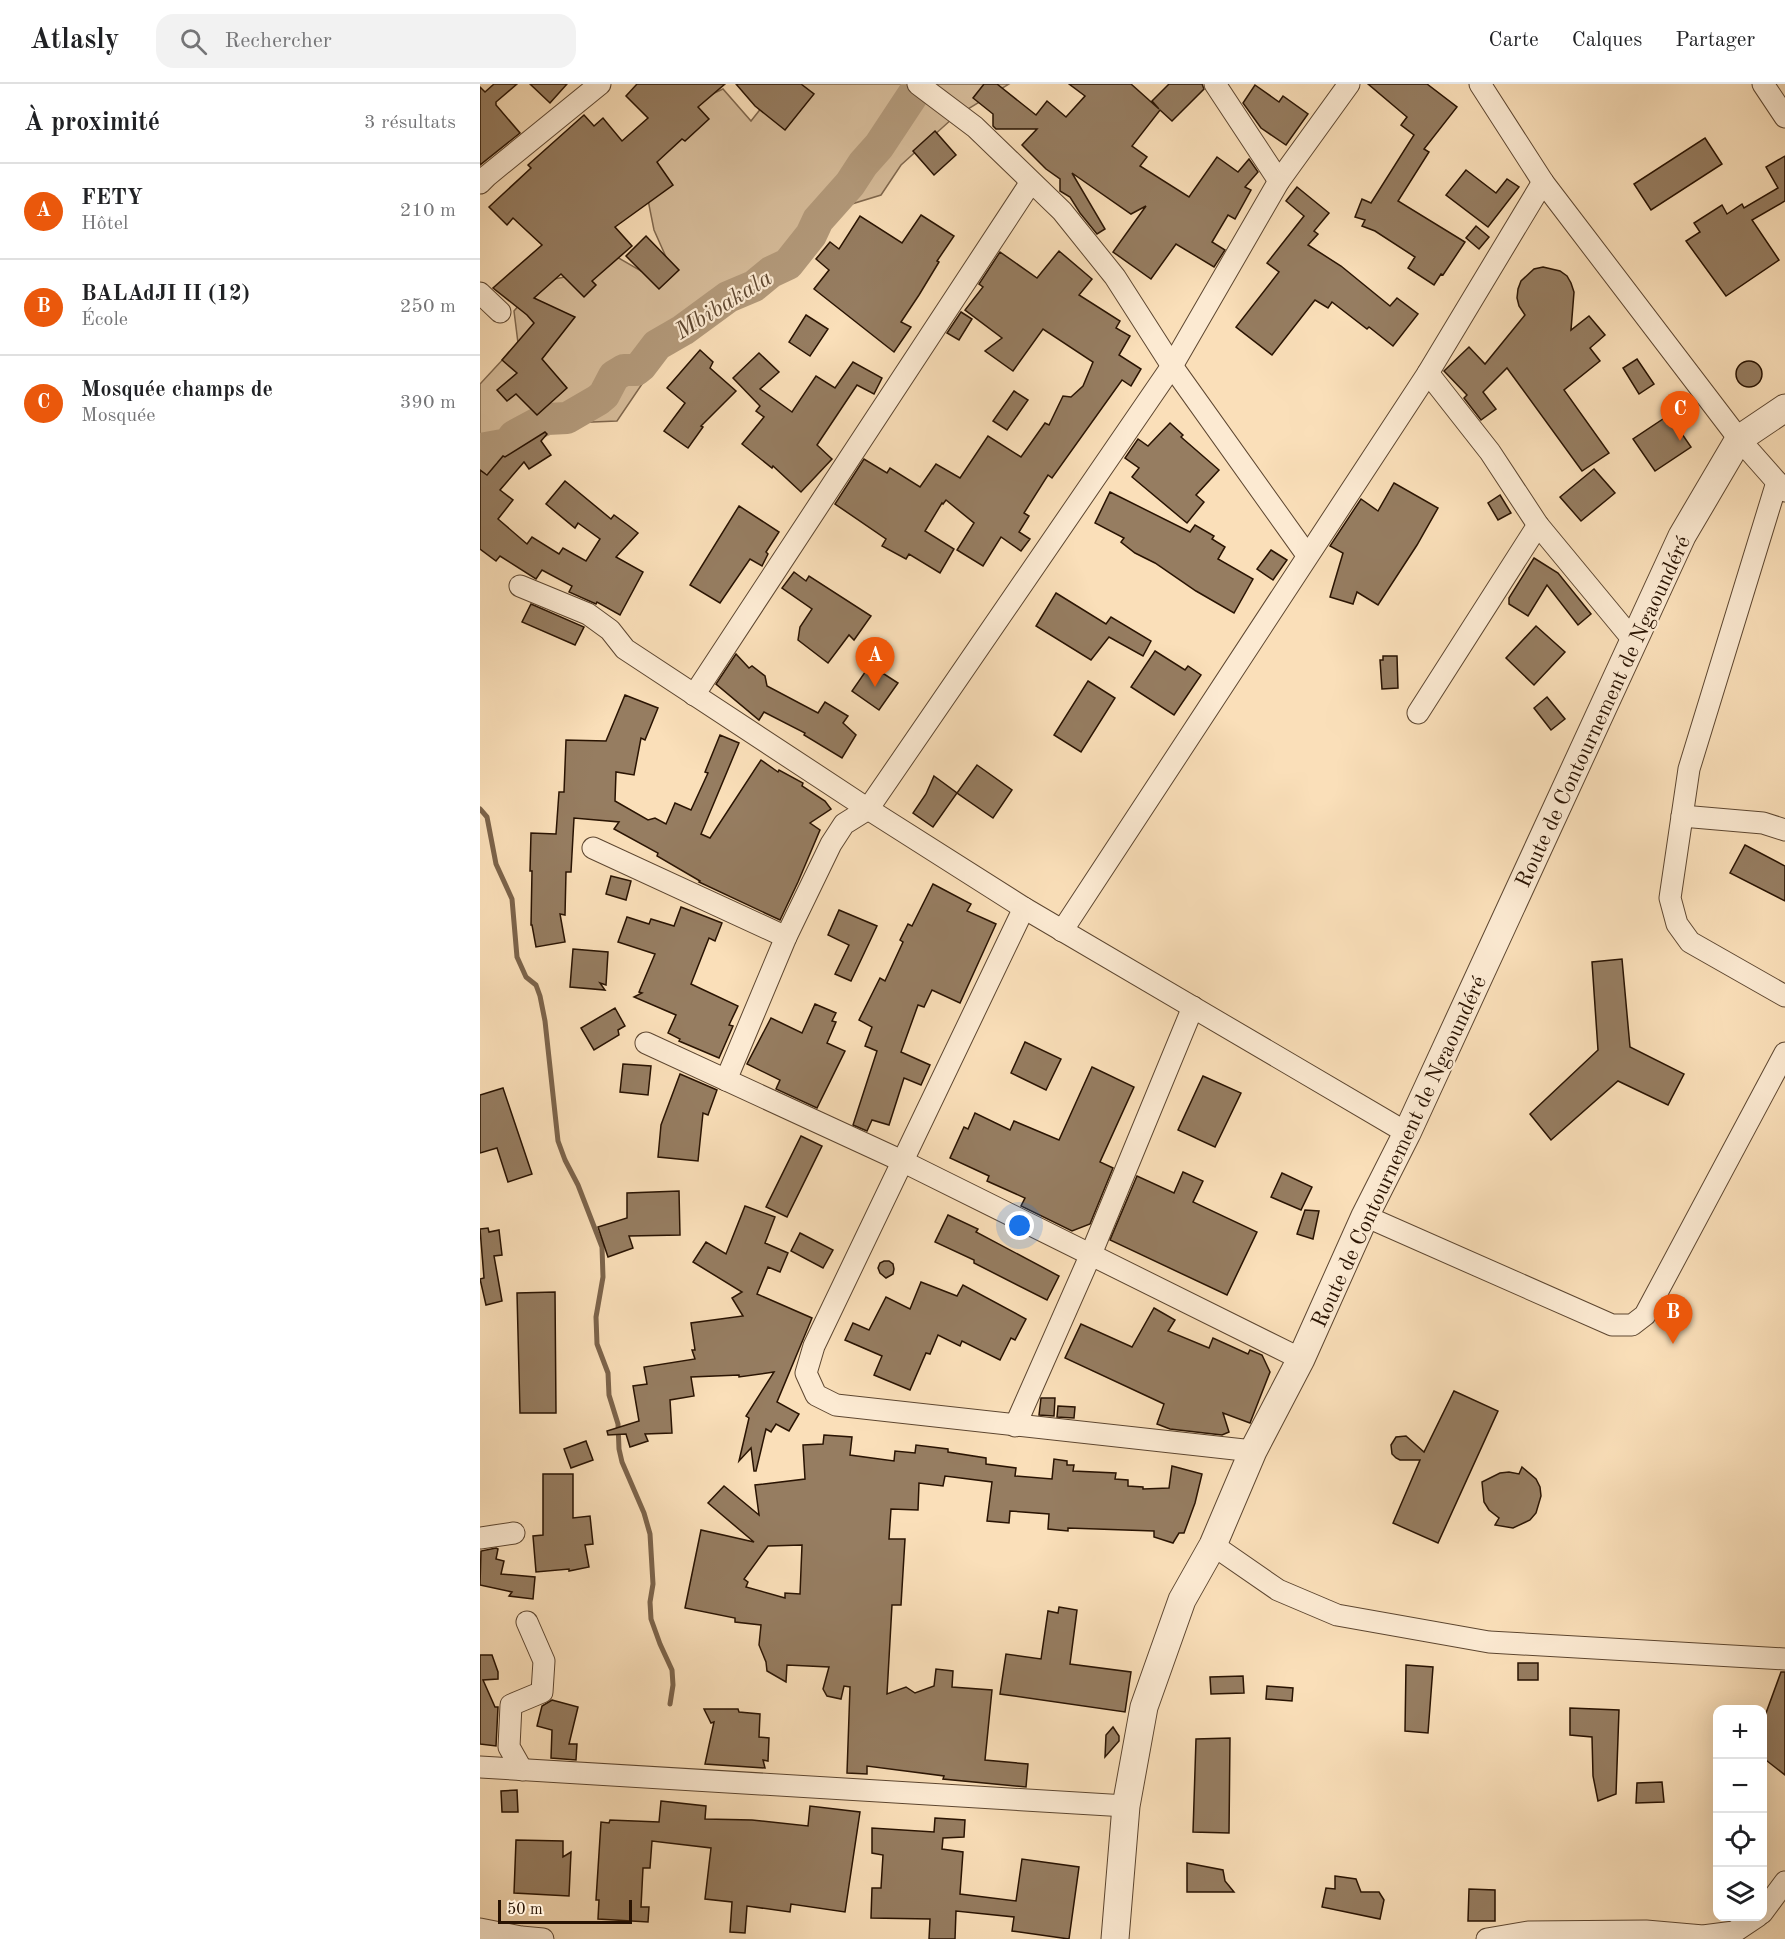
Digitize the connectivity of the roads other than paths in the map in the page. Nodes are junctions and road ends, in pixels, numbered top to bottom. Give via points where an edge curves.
1 (1215, 84) edge
2 (1349, 84) edge
3 (1480, 84) edge
4 (1763, 84) edge
5 (598, 85) edge
6 (920, 86) edge
7 (1785, 117) edge
8 (1279, 181) junction
9 (1031, 182) junction
10 (1543, 182) junction
11 (480, 183) edge
12 (480, 293) edge
13 (500, 312) dead end
14 (1172, 366) junction
15 (1428, 373) junction
16 (1785, 408) edge
17 (1739, 439) junction
18 (1781, 487) edge
19 (1538, 525) junction
20 (1307, 555) junction
21 (520, 586) dead end
22 (1634, 641) junction
23 (694, 695) junction
24 (1418, 713) dead end
25 (868, 809) junction
26 (1682, 816) junction
27 (1785, 830) edge
28 (593, 848) dead end
29 (1024, 908) junction
30 (1062, 931) junction
31 (786, 937) junction
32 (1785, 996) edge
33 (1193, 1007) junction
34 (646, 1043) dead end
35 (1785, 1053) edge
36 (726, 1080) junction
37 (1778, 1083) edge
38 (1407, 1133) junction
39 (902, 1161) junction
40 (1365, 1216) junction
41 (1091, 1254) junction
42 (1301, 1359) junction
43 (1015, 1426) junction
44 (1253, 1451) junction
45 (514, 1533) dead end
46 (480, 1538) edge
47 (1213, 1545) junction
48 (527, 1622) dead end
49 (1785, 1659) edge
50 (480, 1767) edge
51 (522, 1770) junction
52 (1126, 1806) junction
53 (1785, 1882) edge
54 (1767, 1906) edge
55 (1752, 1921) edge
56 (480, 1929) edge
57 (543, 1939) edge
58 (1115, 1939) edge
59 (1487, 1939) edge

1 - 8 street
2 - 8 street
3 - 10 street
4 - 7 street
5 - 11 street
6 - 9 street via 975,127
8 - 14 street
9 - 14 street via 1062,211 1115,277
9 - 23 street
10 - 15 street
10 - 17 street
12 - 13 street
14 - 20 street
14 - 25 street
15 - 19 street via 1490,452
15 - 20 street
16 - 17 street, Route de Contournement de Ngaoundéré
17 - 18 street
17 - 22 street, Route de Contournement de Ngaoundéré via 1682,536
18 - 26 street via 1689,769
19 - 22 street
19 - 24 street
20 - 30 street
21 - 23 street via 588,614 610,630 625,649
22 - 38 street, Route de Contournement de Ngaoundéré
23 - 25 street
25 - 29 street
25 - 31 street via 844,824 831,844
26 - 27 street via 1762,823
26 - 32 street via 1670,898 1677,924 1690,942
28 - 31 street
29 - 30 street
29 - 39 street
30 - 33 street
31 - 36 street
33 - 38 street
33 - 41 street
34 - 36 street
35 - 37 street
36 - 39 street
37 - 40 street via 1645,1315 1632,1325 1612,1325
38 - 40 street, Route de Contournement de Ngaoundéré
39 - 41 street
39 - 43 street via 814,1346 806,1373 816,1395 836,1406
40 - 42 street, Route de Contournement de Ngaoundéré
41 - 42 street
41 - 43 street
42 - 44 street, Route de Contournement de Ngaoundéré
43 - 44 street
44 - 47 street, Route de Contournement de Ngaoundéré
45 - 46 street
47 - 49 street via 1278,1590 1337,1615 1489,1642
47 - 52 street, Route de Contournement de Ngaoundéré via 1182,1600 1144,1707
48 - 51 street via 544,1661 542,1692 511,1705 508,1747
50 - 51 street
51 - 52 street
52 - 58 street, Route de Contournement de Ngaoundéré
53 - 54 street
55 - 59 street via 1734,1932 1703,1936 1646,1931 1528,1932
56 - 57 street

